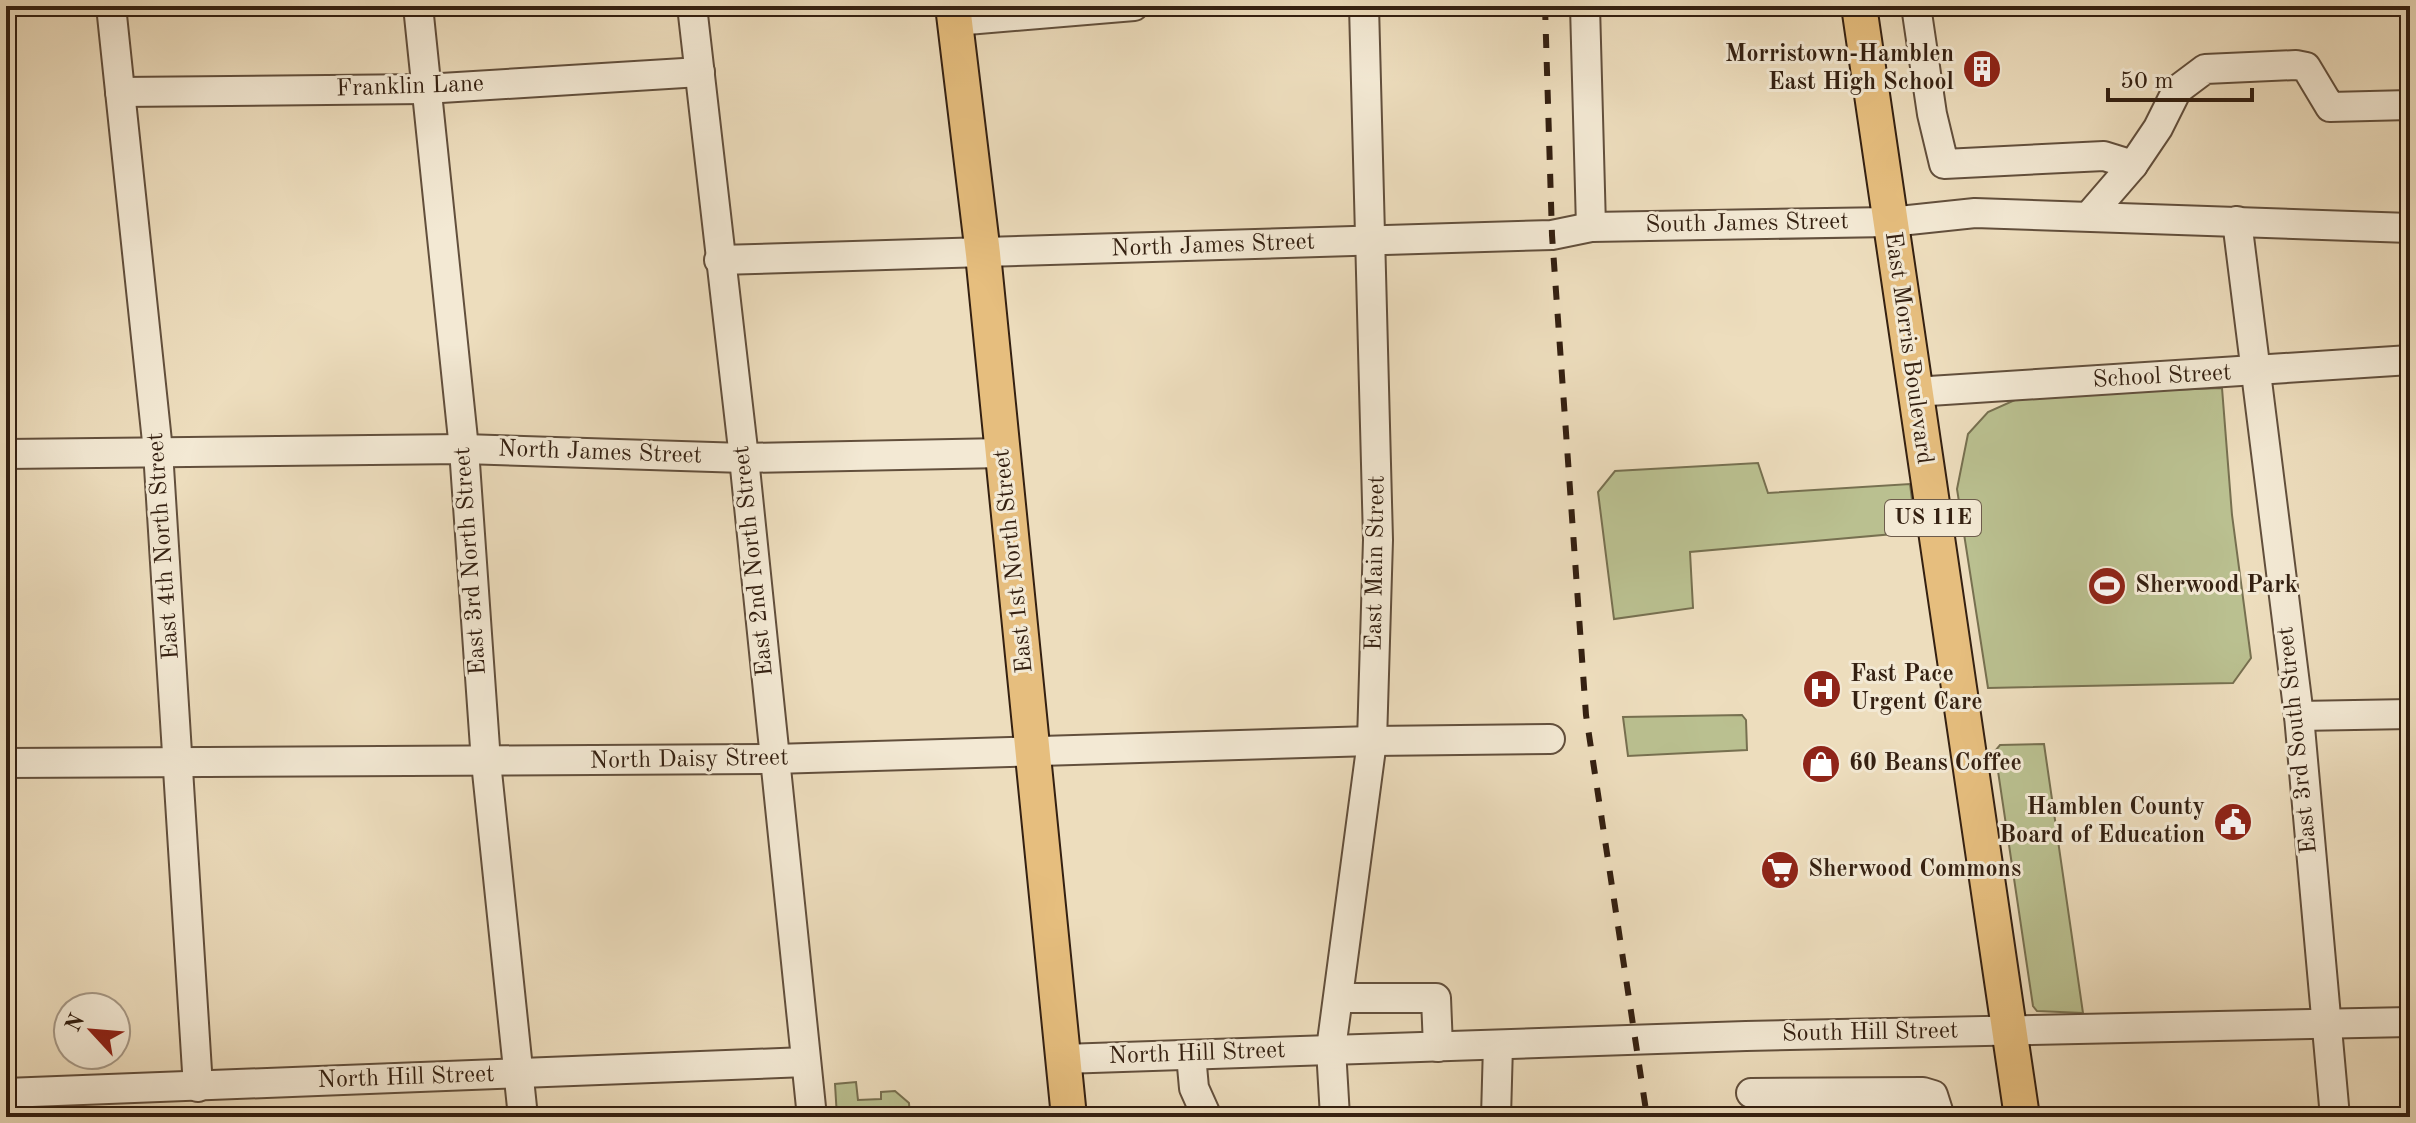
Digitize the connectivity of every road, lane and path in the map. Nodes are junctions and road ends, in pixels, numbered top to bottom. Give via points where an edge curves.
1 (111, 6) edge
2 (418, 6) edge
3 (692, 6) edge
4 (1134, 6) edge
5 (1364, 6) edge
6 (1585, 6) edge
7 (1859, 6) edge
8 (1916, 6) edge
9 (954, 13) edge
10 (700, 72) junction
11 (425, 89) junction
12 (120, 92) junction
13 (2410, 105) edge
14 (2133, 165) junction
15 (2089, 216) junction
16 (2237, 221) junction
17 (1890, 222) junction
18 (1591, 227) junction
19 (2410, 228) edge
20 (1371, 241) junction
21 (983, 254) junction
22 (719, 260) junction
23 (2410, 360) edge
24 (2253, 372) junction
25 (1914, 392) junction
26 (464, 449) junction
27 (158, 451) junction
28 (1003, 453) junction
29 (6, 454) edge
30 (744, 458) junction
31 (2410, 714) edge
32 (2299, 716) junction
33 (1550, 739) dead end
34 (1372, 741) junction
35 (1034, 754) junction
36 (774, 759) junction
37 (486, 762) junction
38 (6, 763) edge
39 (180, 763) junction
40 (1339, 998) junction
41 (2410, 1022) edge
42 (2325, 1024) junction
43 (2010, 1030) junction
44 (1498, 1045) junction
45 (1438, 1047) junction
46 (1331, 1049) junction
47 (1191, 1055) junction
48 (1063, 1059) junction
49 (806, 1062) junction
50 (519, 1074) junction
51 (198, 1087) junction
52 (6, 1093) edge
53 (1751, 1093) dead end
54 (1808, 1105) edge
55 (523, 1117) edge
56 (812, 1117) edge
57 (1069, 1117) edge
58 (1207, 1117) edge
59 (1335, 1117) edge
60 (1496, 1117) edge
61 (1940, 1117) edge
62 (2022, 1117) edge
63 (2335, 1117) edge

1 - 12 street, East 4th North Street
2 - 11 street, East 3rd North Street
3 - 10 street, East 2nd North Street
4 - 9 street
5 - 20 street, East Main Street
6 - 18 street
7 - 17 main road, East Morris Boulevard / US 11E
8 - 14 street via 1944,164 2104,156
9 - 21 main road, East 1st North Street
10 - 11 street, Franklin Lane
10 - 22 street, East 2nd North Street
11 - 12 street, Franklin Lane
11 - 26 street, East 3rd North Street
12 - 27 street, East 4th North Street
13 - 14 street via 2330,107 2306,67 2296,65 2205,69 2177,90
14 - 15 street
15 - 16 street, South James Street
15 - 17 street, South James Street via 1975,213
16 - 19 street, South James Street
16 - 24 street, East 3rd South Street
17 - 18 street, South James Street
17 - 25 main road, East Morris Boulevard / US 11E
18 - 20 street, South James Street via 1552,235
20 - 21 street, North James Street
20 - 34 street, East Main Street via 1378,540
21 - 22 street, North James Street
21 - 28 main road, East 1st North Street
22 - 30 street, East 2nd North Street
23 - 24 street, School Street
24 - 25 street, School Street
24 - 32 street, East 3rd South Street
25 - 43 main road, East Morris Boulevard / US 11E
26 - 27 street, North James Street
26 - 30 street, North James Street
26 - 37 street, East 3rd North Street
27 - 29 street, North James Street
27 - 39 street, East 4th North Street
28 - 30 street, North James Street
28 - 35 main road, East 1st North Street
30 - 36 street, East 2nd North Street
31 - 32 street
32 - 42 street, East 3rd South Street
33 - 34 street, North Daisy Street
34 - 35 street, North Daisy Street
34 - 40 street, East Main Street
35 - 36 street, North Daisy Street
35 - 48 main road, East 1st North Street
36 - 37 street, North Daisy Street
36 - 49 street, East 2nd North Street
37 - 39 street, North Daisy Street
37 - 50 street, East 3rd North Street
38 - 39 street, North Daisy Street
39 - 51 street, East 4th North Street
40 - 45 street via 1436,998
40 - 46 street, East Main Street
41 - 42 street, South Hill Street
42 - 43 street, South Hill Street
42 - 63 street, East 3rd South Street
43 - 44 street, South Hill Street
43 - 62 main road, East Morris Boulevard / US 11E
44 - 45 street, South Hill Street
44 - 60 street
45 - 46 street, South Hill Street
46 - 47 street, North Hill Street
46 - 59 street, East Main Street
47 - 48 street, North Hill Street
47 - 58 street via 1194,1088
48 - 57 main road, East 1st North Street
49 - 50 street, North Hill Street
49 - 56 street, East 2nd North Street
50 - 51 street, North Hill Street
50 - 55 street, East 3rd North Street
51 - 52 street, North Hill Street
53 - 54 street
54 - 61 street via 1923,1092 1933,1095

